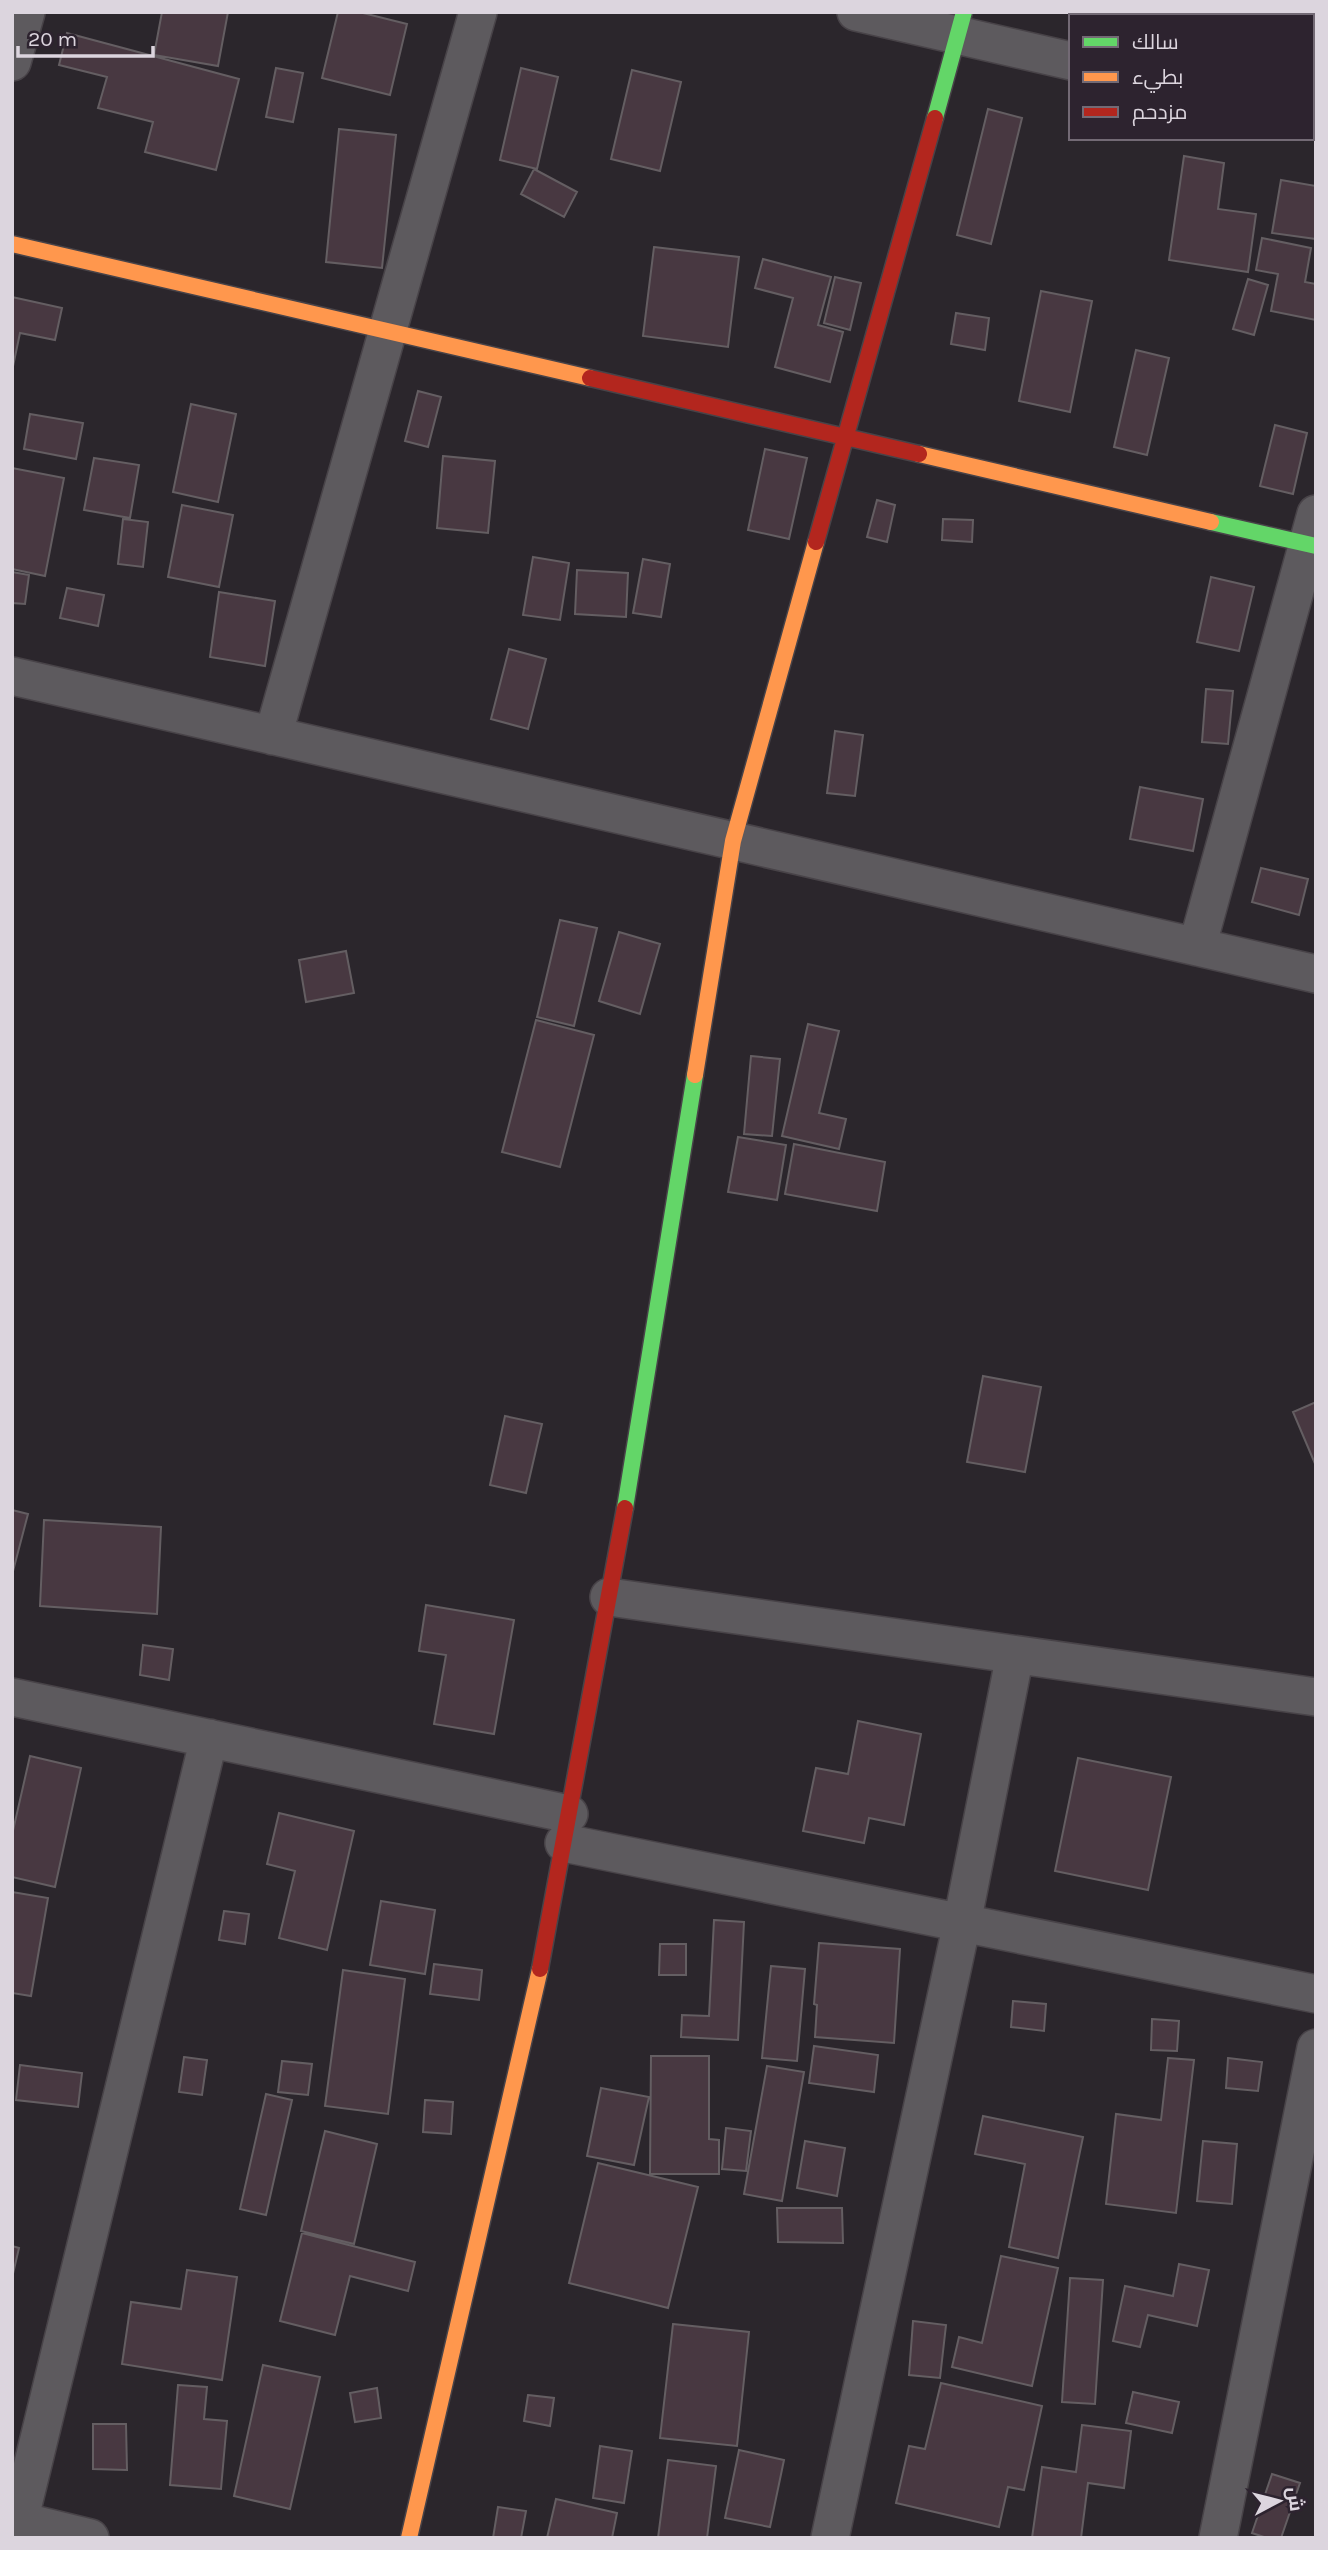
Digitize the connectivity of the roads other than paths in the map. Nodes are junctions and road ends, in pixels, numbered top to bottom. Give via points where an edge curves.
1 (26, 12) edge
2 (478, 12) edge
3 (856, 12) edge
4 (961, 24) edge
5 (1069, 60) edge
6 (12, 62) edge
7 (12, 244) edge
8 (387, 330) junction
9 (845, 437) junction
10 (1313, 535) edge
11 (12, 676) edge
12 (273, 736) junction
13 (733, 841) junction
14 (1197, 947) junction
15 (1316, 974) edge
16 (609, 1597) junction
17 (1015, 1655) junction
18 (1316, 1697) edge
19 (12, 1698) edge
20 (209, 1738) junction
21 (566, 1828) junction
22 (962, 1923) junction
23 (1316, 1994) edge
24 (1316, 2048) edge
25 (15, 2526) edge
26 (90, 2538) edge
27 (409, 2538) edge
28 (830, 2538) edge
29 (1218, 2538) edge

1 - 6 street
2 - 8 street
3 - 4 street
4 - 5 street
4 - 9 street
7 - 8 street
8 - 9 street
8 - 12 street
9 - 10 street
9 - 13 street
10 - 14 street
11 - 12 street
12 - 13 street
13 - 14 street
13 - 16 street
14 - 15 street
16 - 17 street
16 - 21 street
17 - 18 street
17 - 22 street
19 - 20 street
20 - 21 street
20 - 25 street
21 - 22 street
21 - 27 street via 537,1988
22 - 23 street
22 - 28 street
24 - 29 street
25 - 26 street

